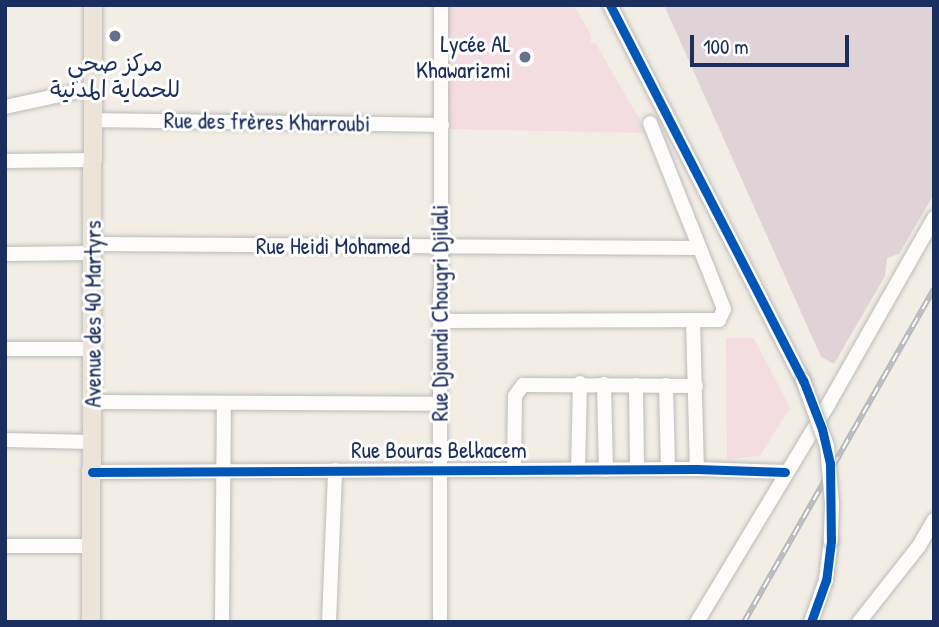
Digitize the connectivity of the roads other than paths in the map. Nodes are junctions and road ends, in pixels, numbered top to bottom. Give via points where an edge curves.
1 (93, 5) edge
2 (441, 5) edge
3 (610, 5) edge
4 (92, 88) junction
5 (5, 107) edge
6 (93, 120) junction
7 (650, 123) dead end
8 (442, 125) junction
9 (5, 160) edge
10 (93, 160) junction
11 (934, 218) edge
12 (439, 247) junction
13 (699, 248) junction
14 (93, 249) junction
15 (5, 254) edge
16 (693, 320) junction
17 (440, 321) junction
18 (5, 349) edge
19 (92, 349) junction
20 (580, 383) junction
21 (604, 384) junction
22 (636, 385) junction
23 (666, 385) junction
24 (696, 386) junction
25 (92, 402) junction
26 (224, 403) junction
27 (439, 404) junction
28 (5, 440) edge
29 (93, 442) junction
30 (439, 469) junction
31 (514, 469) junction
32 (637, 469) junction
33 (668, 469) junction
34 (697, 469) junction
35 (223, 470) junction
36 (335, 470) junction
37 (578, 470) junction
38 (606, 470) junction
39 (92, 472) junction
40 (785, 472) junction
41 (934, 520) edge
42 (5, 546) edge
43 (91, 546) junction
44 (91, 622) edge
45 (222, 622) edge
46 (329, 622) edge
47 (440, 622) edge
48 (697, 622) edge
49 (811, 622) edge
50 (859, 622) edge

1 - 4 main road, Avenue des 40 Martyrs
2 - 8 street, Rue Djoundi Chougri Djilali
3 - 49 street, bridge via 803,380 827,446 831,541 826,580
4 - 5 street
4 - 6 main road, Avenue des 40 Martyrs
6 - 8 street, Rue des frères Kharroubi
6 - 10 main road, Avenue des 40 Martyrs
7 - 13 street
8 - 12 street, Rue Djoundi Chougri Djilali
9 - 10 street
10 - 14 main road, Avenue des 40 Martyrs
11 - 40 street via 829,404
12 - 13 street, Rue Heidi Mohamed
12 - 14 street, Rue Heidi Mohamed
12 - 17 street, Rue Djoundi Chougri Djilali
13 - 16 street via 724,309 719,320
14 - 15 street, Rue Heidi Mohamed
14 - 19 main road, Avenue des 40 Martyrs
16 - 17 street
16 - 24 street
17 - 27 street, Rue Djoundi Chougri Djilali
18 - 19 street
19 - 25 main road, Avenue des 40 Martyrs
20 - 21 street
20 - 31 street via 532,383 519,388 514,401
20 - 37 street
21 - 22 street
21 - 38 street
22 - 23 street
22 - 32 street
23 - 24 street
23 - 33 street
24 - 34 street
25 - 26 street
25 - 29 main road, Avenue des 40 Martyrs
26 - 27 street
26 - 35 street
27 - 30 street, Rue Djoundi Chougri Djilali
28 - 29 street
29 - 39 main road, Avenue des 40 Martyrs
30 - 31 street, Rue Bouras Belkacem
30 - 36 street, Rue Bouras Belkacem
30 - 47 street, Rue Djoundi Chougri Djilali
31 - 37 street, Rue Bouras Belkacem
32 - 33 street, Rue Bouras Belkacem
32 - 38 street, Rue Bouras Belkacem
33 - 34 street, Rue Bouras Belkacem
34 - 40 street, Rue Bouras Belkacem
35 - 36 street, Rue Bouras Belkacem
35 - 39 street, Rue Bouras Belkacem
35 - 45 street
36 - 46 street
37 - 38 street, Rue Bouras Belkacem
39 - 43 main road, Avenue des 40 Martyrs
40 - 48 street
41 - 50 street
42 - 43 street
43 - 44 main road, Avenue des 40 Martyrs

